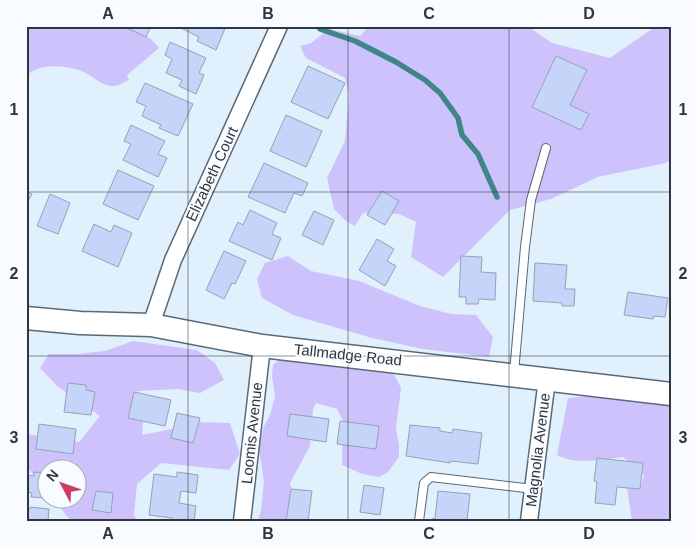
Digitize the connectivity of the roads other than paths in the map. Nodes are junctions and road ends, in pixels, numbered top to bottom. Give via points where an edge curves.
1 (279, 26) edge
2 (546, 148) dead end
3 (26, 318) edge
4 (151, 325) junction
5 (262, 346) junction
6 (514, 375) junction
7 (547, 379) junction
8 (671, 394) edge
9 (533, 489) junction
10 (242, 521) edge
11 (419, 521) edge
12 (529, 521) edge

1 - 4 street, Elizabeth Court via 173,260
2 - 6 lane via 531,200 527,228
3 - 4 street, Tallmadge Road
4 - 5 street, Tallmadge Road
5 - 6 street, Tallmadge Road
5 - 10 street, Loomis Avenue
6 - 7 street, Tallmadge Road
7 - 8 street, Tallmadge Road
7 - 9 street, Magnolia Avenue
9 - 11 lane via 431,477 424,483
9 - 12 street, Magnolia Avenue

